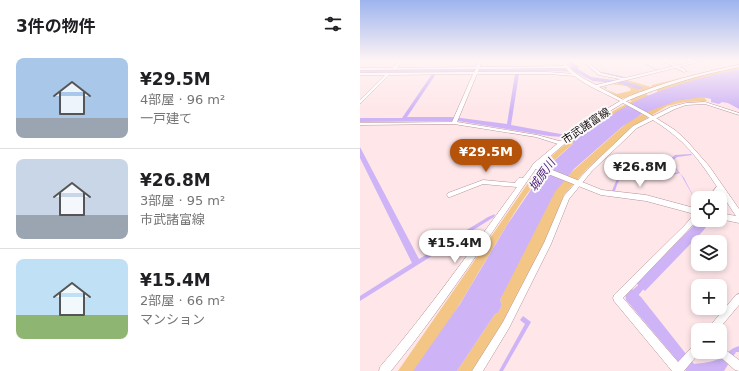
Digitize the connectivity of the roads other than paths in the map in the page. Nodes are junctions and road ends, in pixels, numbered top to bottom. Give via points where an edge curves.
1 (385, 77) edge
2 (474, 77) edge
3 (580, 77) edge
4 (616, 77) edge
5 (631, 77) edge
6 (695, 77) edge
7 (624, 79) junction
8 (596, 86) junction
9 (360, 102) edge
10 (623, 102) junction
11 (739, 114) edge
12 (653, 118) junction
13 (454, 123) junction
14 (360, 124) edge
15 (561, 143) junction
16 (536, 166) junction
17 (529, 174) junction
18 (577, 183) junction
19 (720, 188) junction
20 (717, 191) edge
21 (450, 195) dead end
22 (691, 211) edge
23 (739, 215) edge
24 (727, 217) edge
25 (739, 220) edge
26 (691, 222) edge
27 (739, 298) edge
28 (718, 323) edge
29 (691, 356) edge
30 (727, 357) edge
31 (736, 364) edge
32 (679, 370) edge
33 (384, 371) edge
34 (477, 371) edge

1 - 9 street
2 - 13 street
3 - 8 main road
4 - 7 street
5 - 7 main road
6 - 10 street via 662,86
7 - 8 main road
8 - 10 main road
10 - 12 main road
10 - 15 main road, 市武諸富線 via 595,118
11 - 12 street via 712,104 699,103 682,105
12 - 18 street via 635,127
12 - 19 main road via 685,142
13 - 14 street
13 - 15 street via 536,136
15 - 16 main road, 市武諸富線
16 - 17 street
16 - 18 main road
17 - 21 street via 516,185 483,182
17 - 33 street via 462,271
18 - 22 main road via 601,192 646,198
18 - 34 street via 566,198 547,244 506,325
19 - 20 street
19 - 23 main road
24 - 25 main road
26 - 32 street via 617,298
27 - 28 street
29 - 32 street
30 - 31 street

